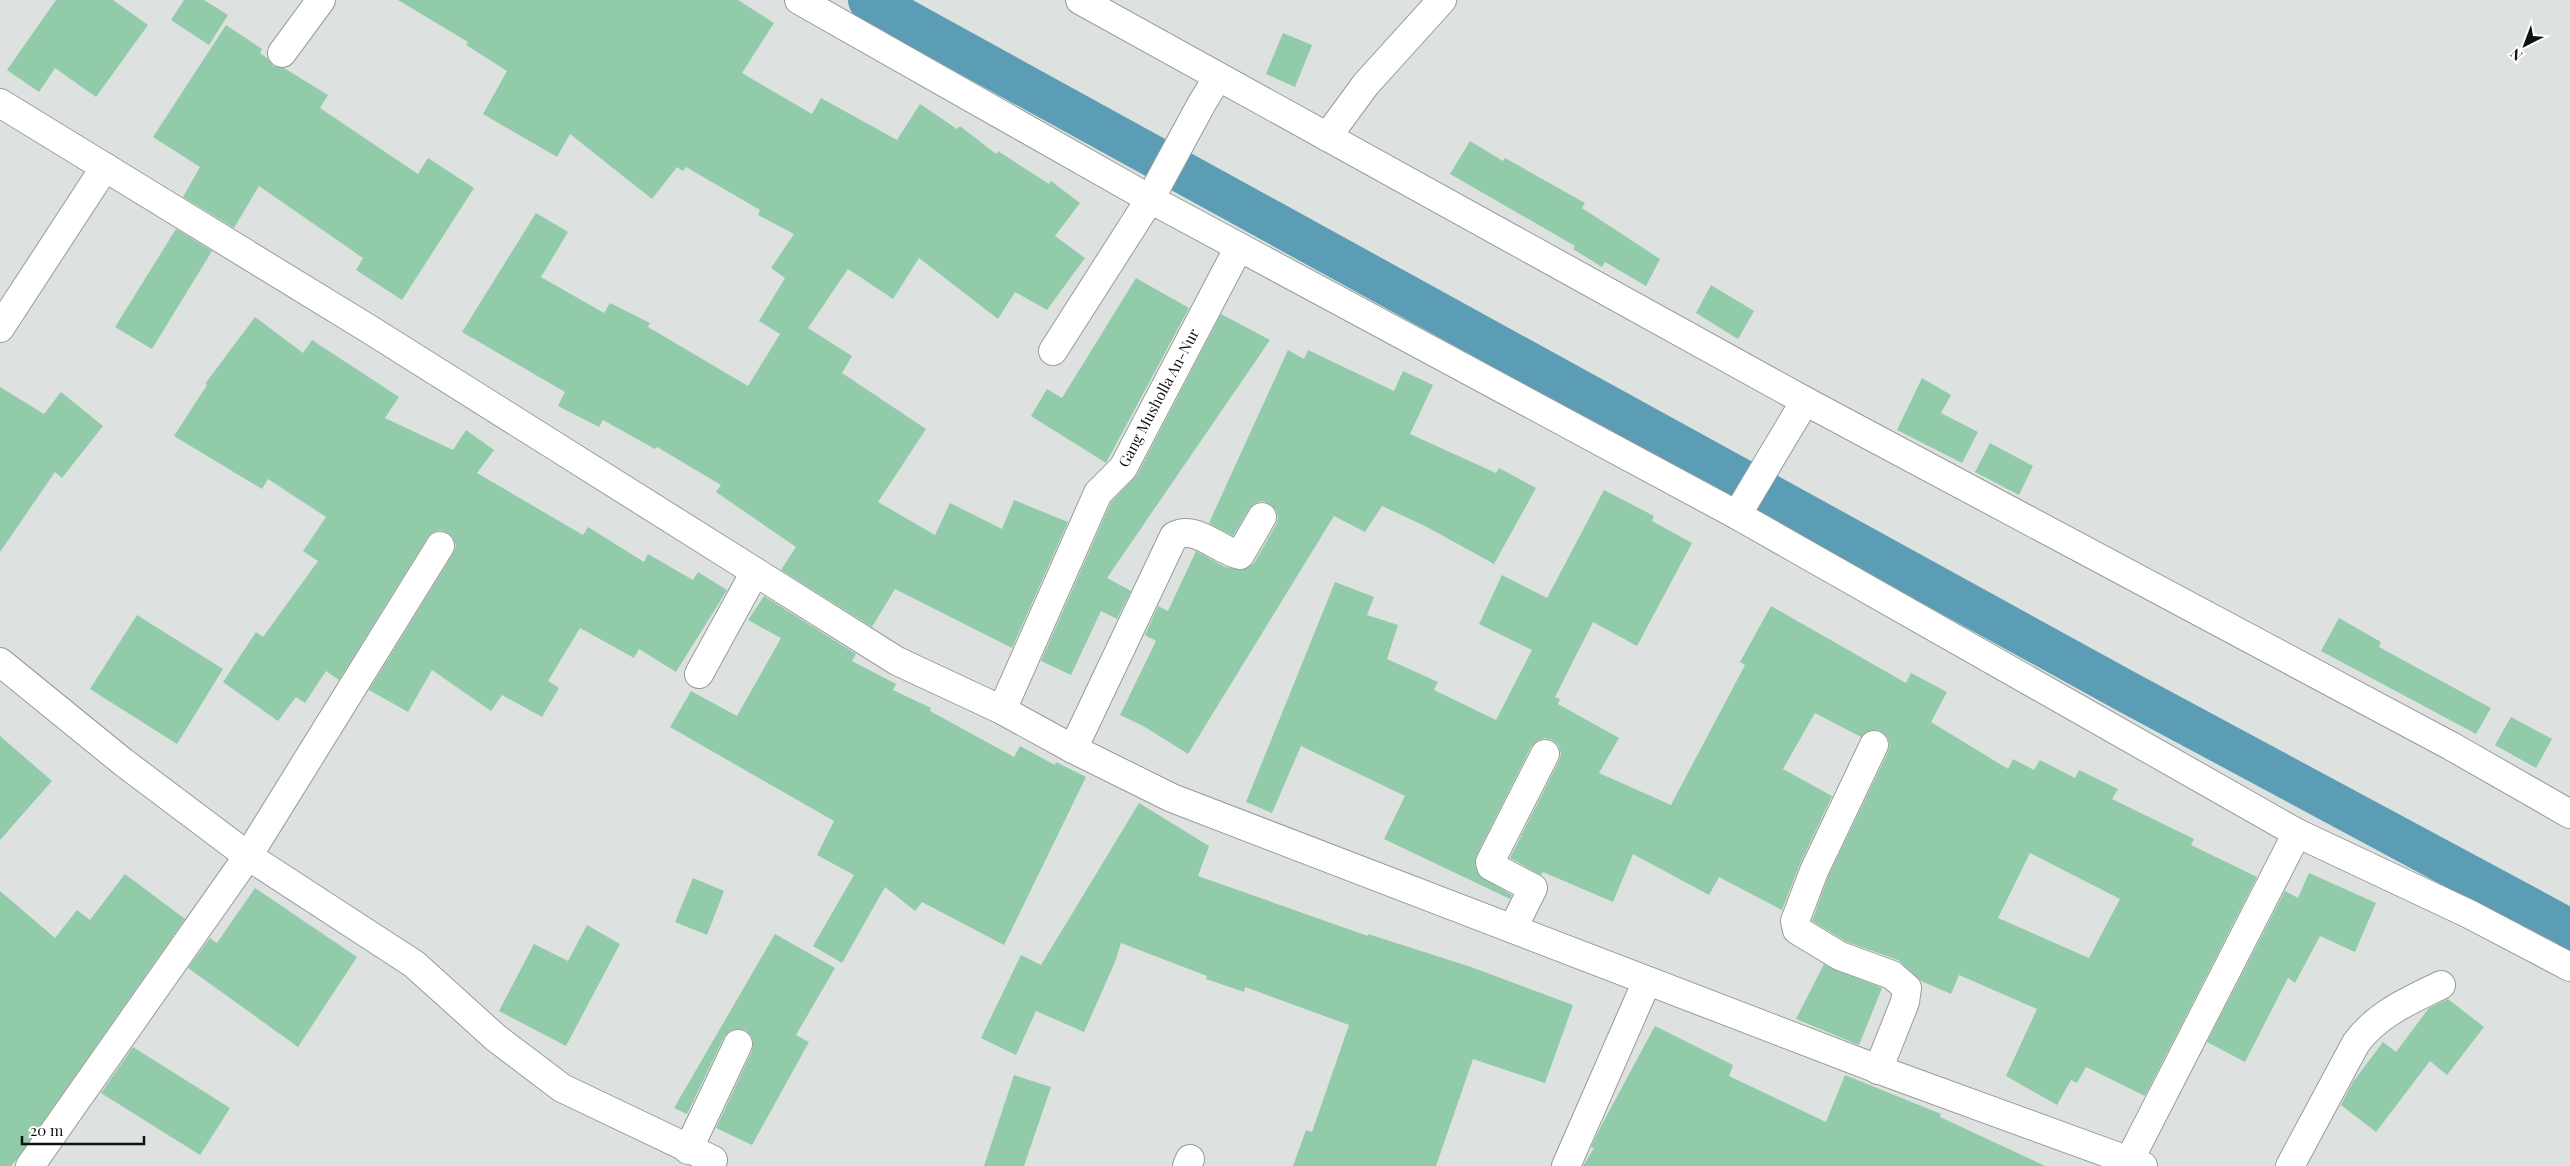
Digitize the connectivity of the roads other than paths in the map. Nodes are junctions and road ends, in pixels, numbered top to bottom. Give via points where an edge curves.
1 (321, 0) edge
2 (1080, 0) edge
3 (1442, 0) edge
4 (805, 1) edge
5 (282, 53) dead end
6 (1218, 77) junction
7 (0, 103) edge
8 (1327, 137) junction
9 (105, 167) junction
10 (1153, 191) junction
11 (1239, 247) junction
12 (0, 328) edge
13 (1053, 351) dead end
14 (1805, 401) junction
15 (1739, 510) junction
16 (1262, 517) dead end
17 (440, 546) dead end
18 (755, 572) junction
19 (0, 662) edge
20 (699, 674) dead end
21 (1002, 710) junction
22 (1874, 745) dead end
23 (1073, 749) junction
24 (1544, 754) dead end
25 (2570, 814) edge
26 (2297, 833) junction
27 (248, 856) junction
28 (1512, 928) junction
29 (2570, 967) edge
30 (1647, 981) junction
31 (2441, 985) dead end
32 (738, 1044) dead end
33 (1878, 1070) junction
34 (688, 1150) junction
35 (713, 1160) dead end
36 (2136, 1163) edge
37 (30, 1166) edge
38 (1566, 1166) edge
39 (2290, 1166) edge

1 - 5 street
2 - 6 street
3 - 8 street via 1366,84
4 - 10 street
6 - 8 street
6 - 10 street
7 - 9 street
8 - 14 street
9 - 12 street
9 - 18 street
10 - 11 street
10 - 13 street
11 - 15 street
11 - 21 street, Gang Musholla An-Nur via 1123,468 1098,493
14 - 15 street
14 - 25 street via 2451,746
15 - 26 street
16 - 23 street via 1240,555 1193,534 1174,536
17 - 27 street
18 - 20 street
18 - 21 street via 897,661
19 - 27 street via 123,762
21 - 23 street
22 - 33 street via 1814,871 1795,921 1797,930 1840,956 1892,975 1907,988
23 - 28 street via 1172,798
24 - 28 street via 1490,862 1491,866 1533,888
26 - 29 street via 2469,914
26 - 36 street
27 - 34 street via 414,964 496,1038 562,1088
27 - 37 street
28 - 30 street
30 - 33 street
30 - 38 street
31 - 39 street via 2382,1015 2367,1028
32 - 34 street
33 - 36 street
34 - 35 street

